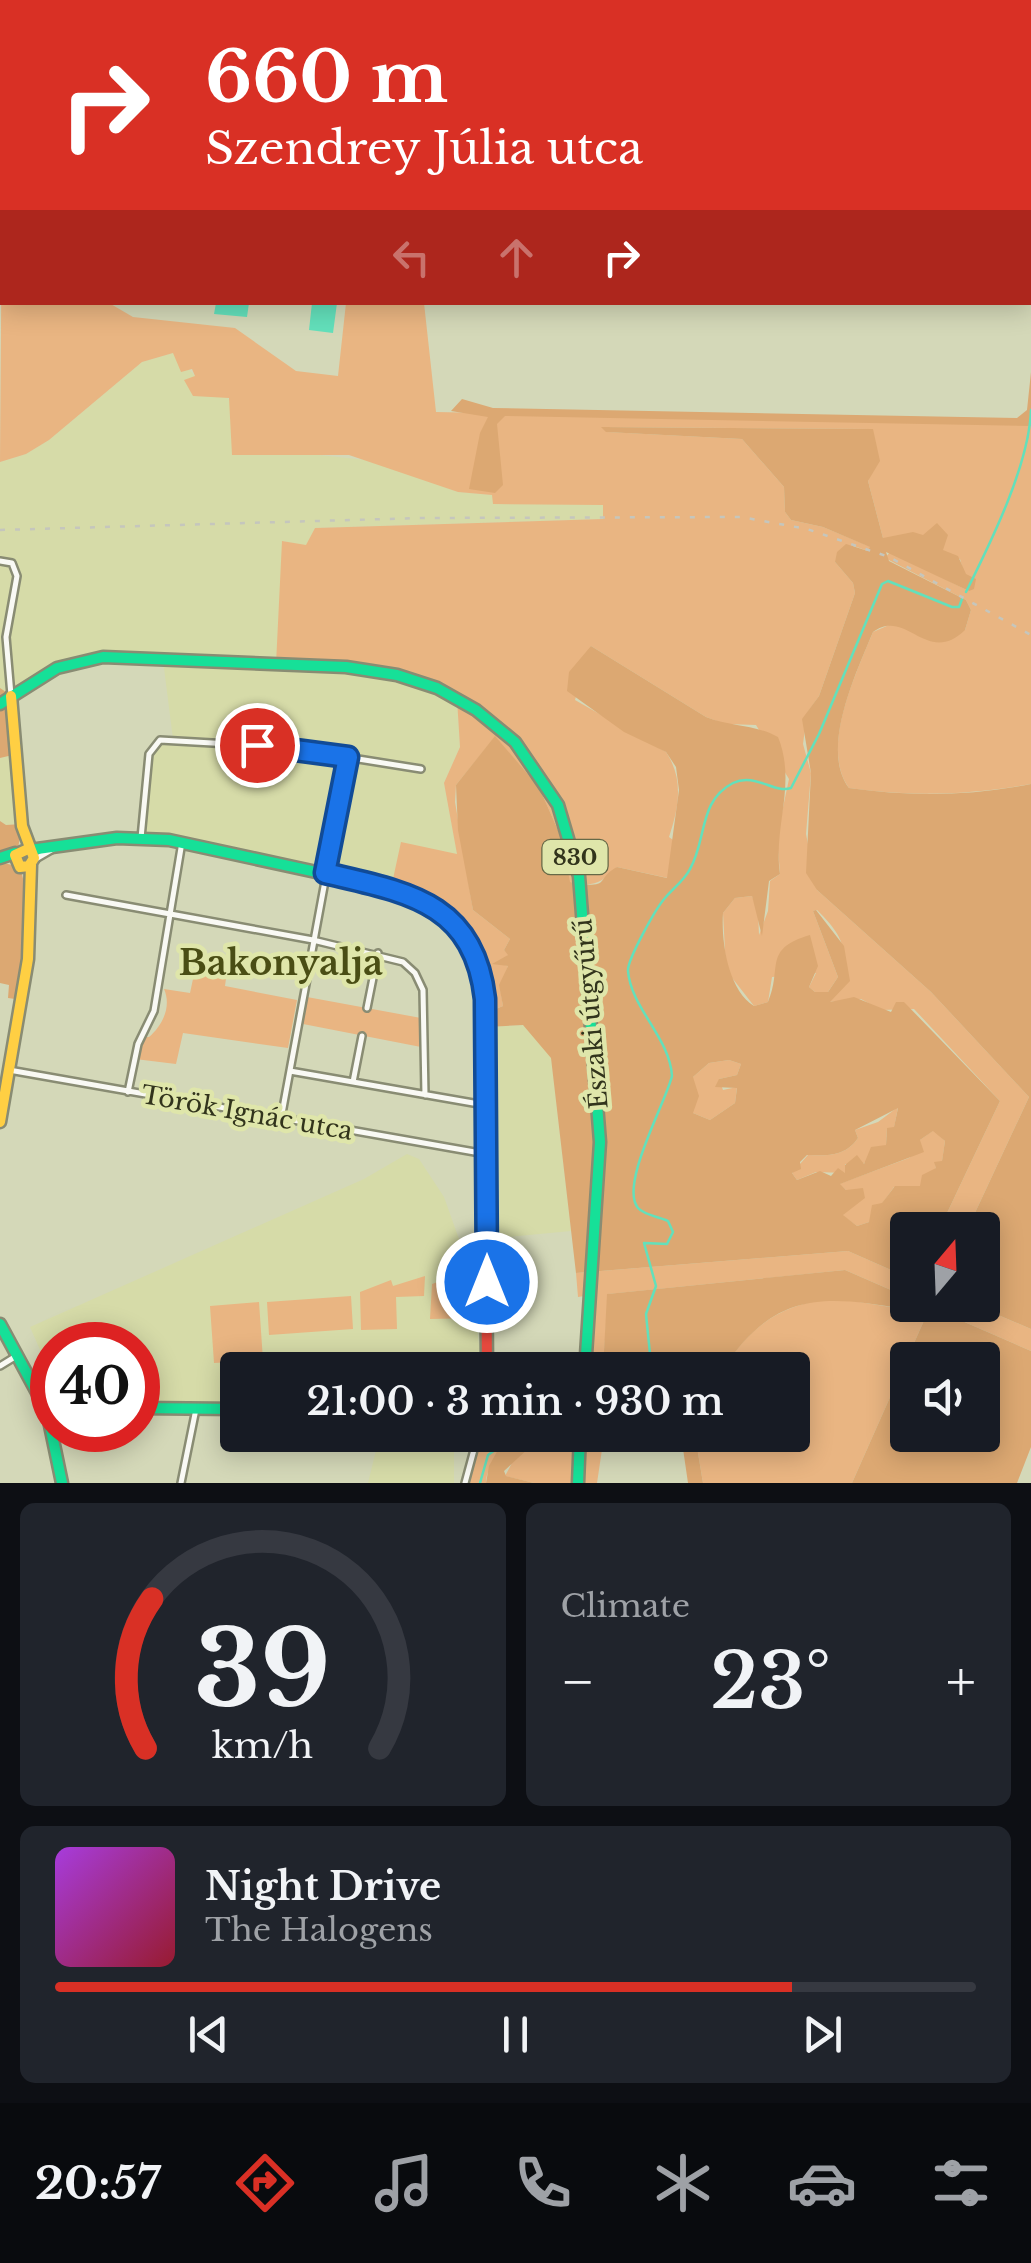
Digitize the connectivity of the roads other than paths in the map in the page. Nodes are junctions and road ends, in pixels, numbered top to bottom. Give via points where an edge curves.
1 (0, 561) edge
2 (10, 695) junction
3 (0, 704) edge
4 (348, 757) junction
5 (421, 768) dead end
6 (141, 838) junction
7 (182, 842) junction
8 (24, 857) junction
9 (0, 859) edge
10 (325, 873) junction
11 (66, 895) dead end
12 (172, 914) junction
13 (314, 940) junction
14 (378, 952) junction
15 (367, 1008) dead end
16 (362, 1036) dead end
17 (9, 1070) junction
18 (290, 1070) junction
19 (353, 1082) junction
20 (128, 1092) junction
21 (425, 1095) junction
22 (478, 1104) dead end
23 (281, 1119) junction
24 (0, 1122) edge
25 (486, 1154) junction
26 (0, 1324) edge
27 (487, 1352) edge
28 (587, 1352) edge
29 (18, 1355) junction
30 (0, 1366) edge
31 (30, 1376) edge
32 (160, 1408) edge
33 (196, 1409) junction
34 (220, 1409) edge
35 (57, 1452) edge
36 (475, 1452) edge
37 (580, 1452) edge
38 (62, 1483) edge
39 (180, 1483) edge
40 (465, 1483) edge
41 (578, 1483) edge

1 - 2 street via 12,563 17,576 6,637
2 - 3 street, Északi útgyűrű / 830
2 - 8 street
2 - 28 street, Északi útgyűrű / 830 via 57,668 103,657 346,668 398,674 437,688 516,742 558,805 579,876 600,1142
4 - 5 street
4 - 6 street via 160,740 149,754
4 - 10 street
6 - 7 street
6 - 8 street
7 - 10 street
7 - 12 street
8 - 9 street
8 - 17 street via 28,959
10 - 13 street
10 - 25 street via 411,894 443,912 466,940 485,999
11 - 12 street
12 - 13 street
12 - 20 street via 154,1011 138,1044
13 - 14 street
13 - 18 street
14 - 15 street
14 - 21 street via 409,966 423,990
16 - 19 street
17 - 20 street, Török Ignác utca
17 - 24 street
18 - 19 street
18 - 23 street
19 - 21 street
20 - 23 street, Török Ignác utca
21 - 22 street
23 - 25 street, Török Ignác utca
25 - 27 street
26 - 29 street
29 - 30 street
29 - 31 street
32 - 33 street
33 - 34 street
33 - 39 street
35 - 38 street
36 - 40 street
37 - 41 street

